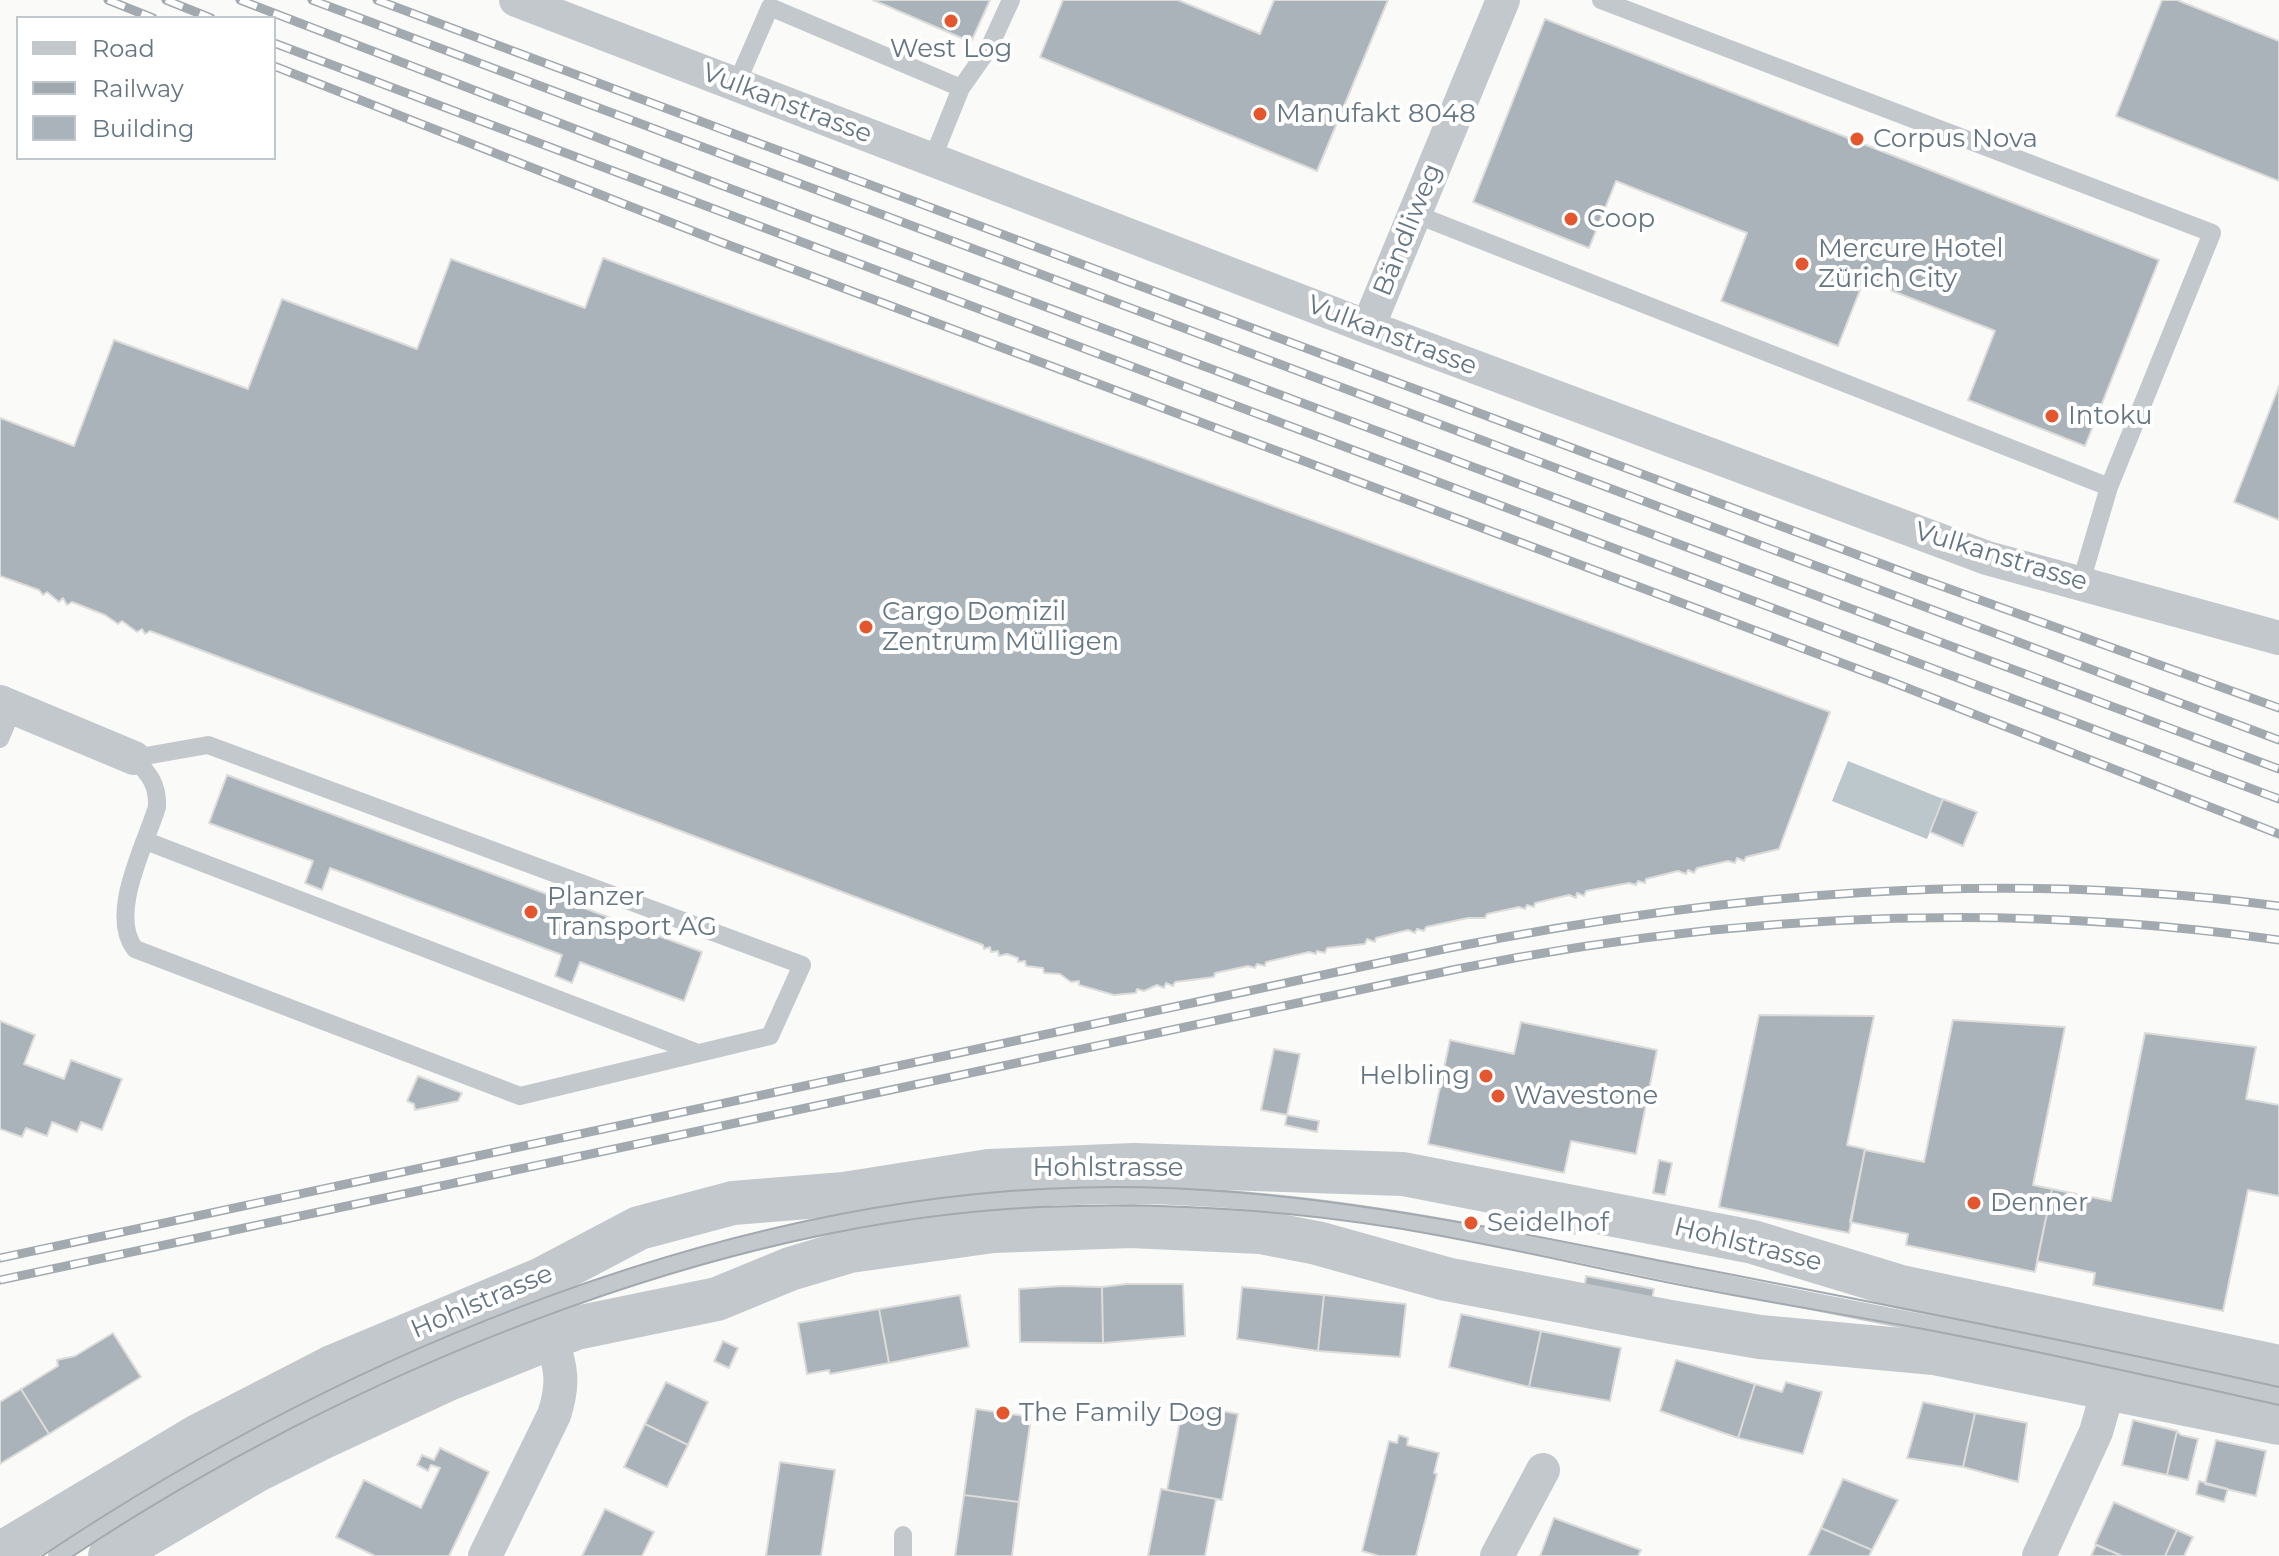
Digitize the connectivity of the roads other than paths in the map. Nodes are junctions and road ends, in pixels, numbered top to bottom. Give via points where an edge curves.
1 (516, 0) edge
2 (1011, 0) edge
3 (1503, 0) edge
4 (1601, 0) edge
5 (736, 85) junction
6 (961, 88) junction
7 (932, 160) junction
8 (1415, 214) junction
9 (1368, 327) junction
10 (2109, 487) junction
11 (2081, 582) junction
12 (2279, 638) edge
13 (6, 705) edge
14 (0, 739) edge
15 (134, 758) junction
16 (146, 841) junction
17 (695, 1052) junction
18 (550, 1338) junction
19 (2279, 1367) edge
20 (2109, 1387) junction
21 (2279, 1395) edge
22 (2279, 1423) edge
23 (1543, 1470) dead end
24 (903, 1535) dead end
25 (0, 1554) edge
26 (57, 1556) edge
27 (110, 1556) edge
28 (485, 1556) edge
29 (903, 1556) edge
30 (1497, 1556) edge
31 (2039, 1556) edge

1 - 5 street, Vulkanstrasse
2 - 6 lane via 989,48
3 - 8 street, Bändliweg
4 - 10 lane via 2212,233
5 - 6 lane via 770,7
5 - 7 street, Vulkanstrasse
6 - 7 lane
7 - 9 street, Vulkanstrasse
8 - 9 street, Bändliweg
8 - 10 lane
9 - 11 street, Vulkanstrasse via 1987,558
10 - 11 lane
11 - 12 street, Vulkanstrasse
13 - 14 lane
13 - 15 street
15 - 16 lane via 154,780 157,793
15 - 17 lane via 208,745 802,965 770,1036
16 - 17 lane
16 - 17 lane via 123,915 128,940 154,958 520,1096
18 - 20 street via 576,1328 706,1303 819,1259 898,1242 993,1231 1176,1226 1290,1237 1446,1279 1702,1327 1934,1353
18 - 27 street via 307,1445
18 - 28 street via 561,1363 561,1393
19 - 25 street, Hohlstrasse via 1901,1287 1753,1242 1403,1174 1134,1165 989,1171 844,1194 733,1203 639,1228 542,1279 332,1367 200,1435
20 - 22 street
20 - 31 street via 2096,1432
21 - 26 lane via 1350,1211 1196,1196 1025,1199 911,1211 804,1231 593,1291 306,1413
23 - 30 street
24 - 29 lane

